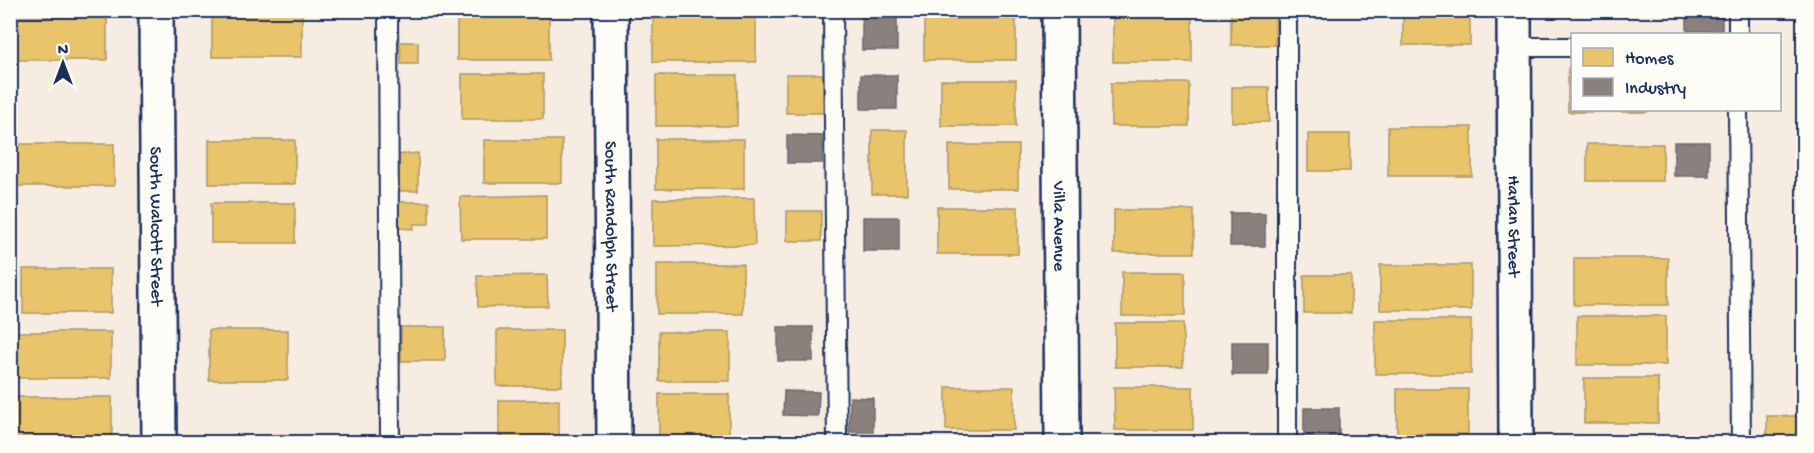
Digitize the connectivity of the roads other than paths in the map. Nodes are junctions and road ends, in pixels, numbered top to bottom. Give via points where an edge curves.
1 (156, 10) edge
2 (388, 10) edge
3 (611, 10) edge
4 (833, 10) edge
5 (1059, 10) edge
6 (1287, 10) edge
7 (1514, 10) edge
8 (1738, 10) edge
9 (1738, 33) edge
10 (1514, 47) junction
11 (1571, 47) edge
12 (1738, 111) edge
13 (159, 442) edge
14 (390, 442) edge
15 (614, 442) edge
16 (837, 442) edge
17 (1062, 442) edge
18 (1287, 442) edge
19 (1516, 442) edge
20 (1741, 442) edge

1 - 13 street, South Walcott Street
2 - 14 lane
3 - 15 street, South Randolph Street
4 - 16 lane
5 - 17 street, Villa Avenue
6 - 18 lane
7 - 10 street, Harlan Street
8 - 9 lane
10 - 11 lane
10 - 19 street, Harlan Street
12 - 20 lane

